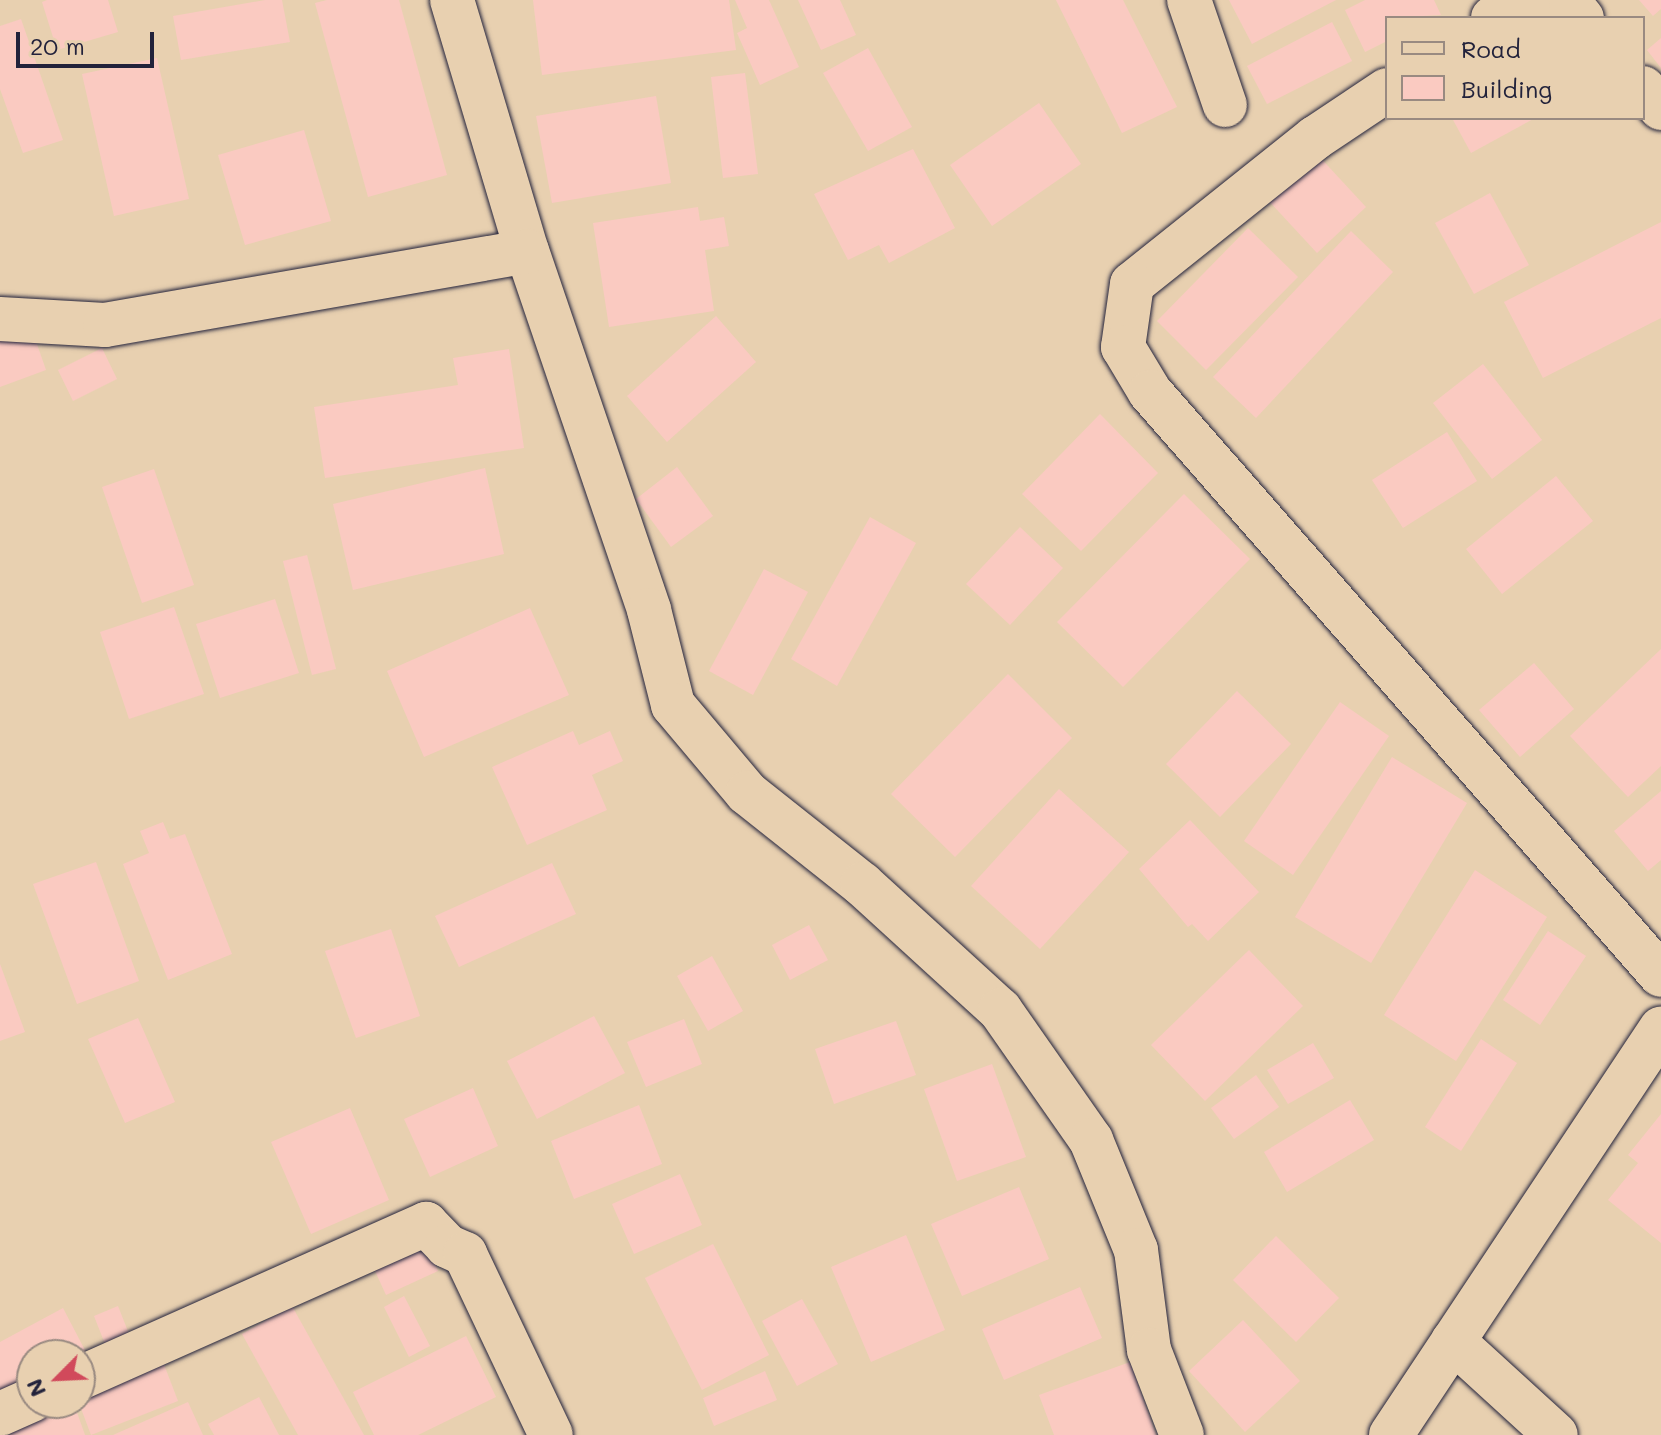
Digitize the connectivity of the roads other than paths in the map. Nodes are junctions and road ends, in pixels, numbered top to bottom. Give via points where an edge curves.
1 (452, 0) edge
2 (1189, 0) edge
3 (1496, 16) edge
4 (1580, 16) edge
5 (1645, 90) edge
6 (1385, 91) edge
7 (1225, 105) dead end
8 (1661, 108) edge
9 (527, 251) junction
10 (0, 319) edge
11 (1661, 975) edge
12 (1661, 1029) edge
13 (1453, 1341) junction
14 (96, 1371) edge
15 (551, 1435) edge
16 (1182, 1435) edge
17 (1391, 1435) edge
18 (1556, 1435) edge

1 - 9 street
2 - 7 street
3 - 4 street via 1514,4 1571,5
5 - 8 street
6 - 11 street via 1315,138 1132,284 1123,347 1150,392
9 - 10 street via 105,325
9 - 16 street via 649,610 673,705 747,793 862,884 1000,1010 1091,1140 1136,1250 1149,1350
12 - 13 street
13 - 17 street
13 - 18 street
14 - 15 street via 426,1224 447,1246 465,1254

